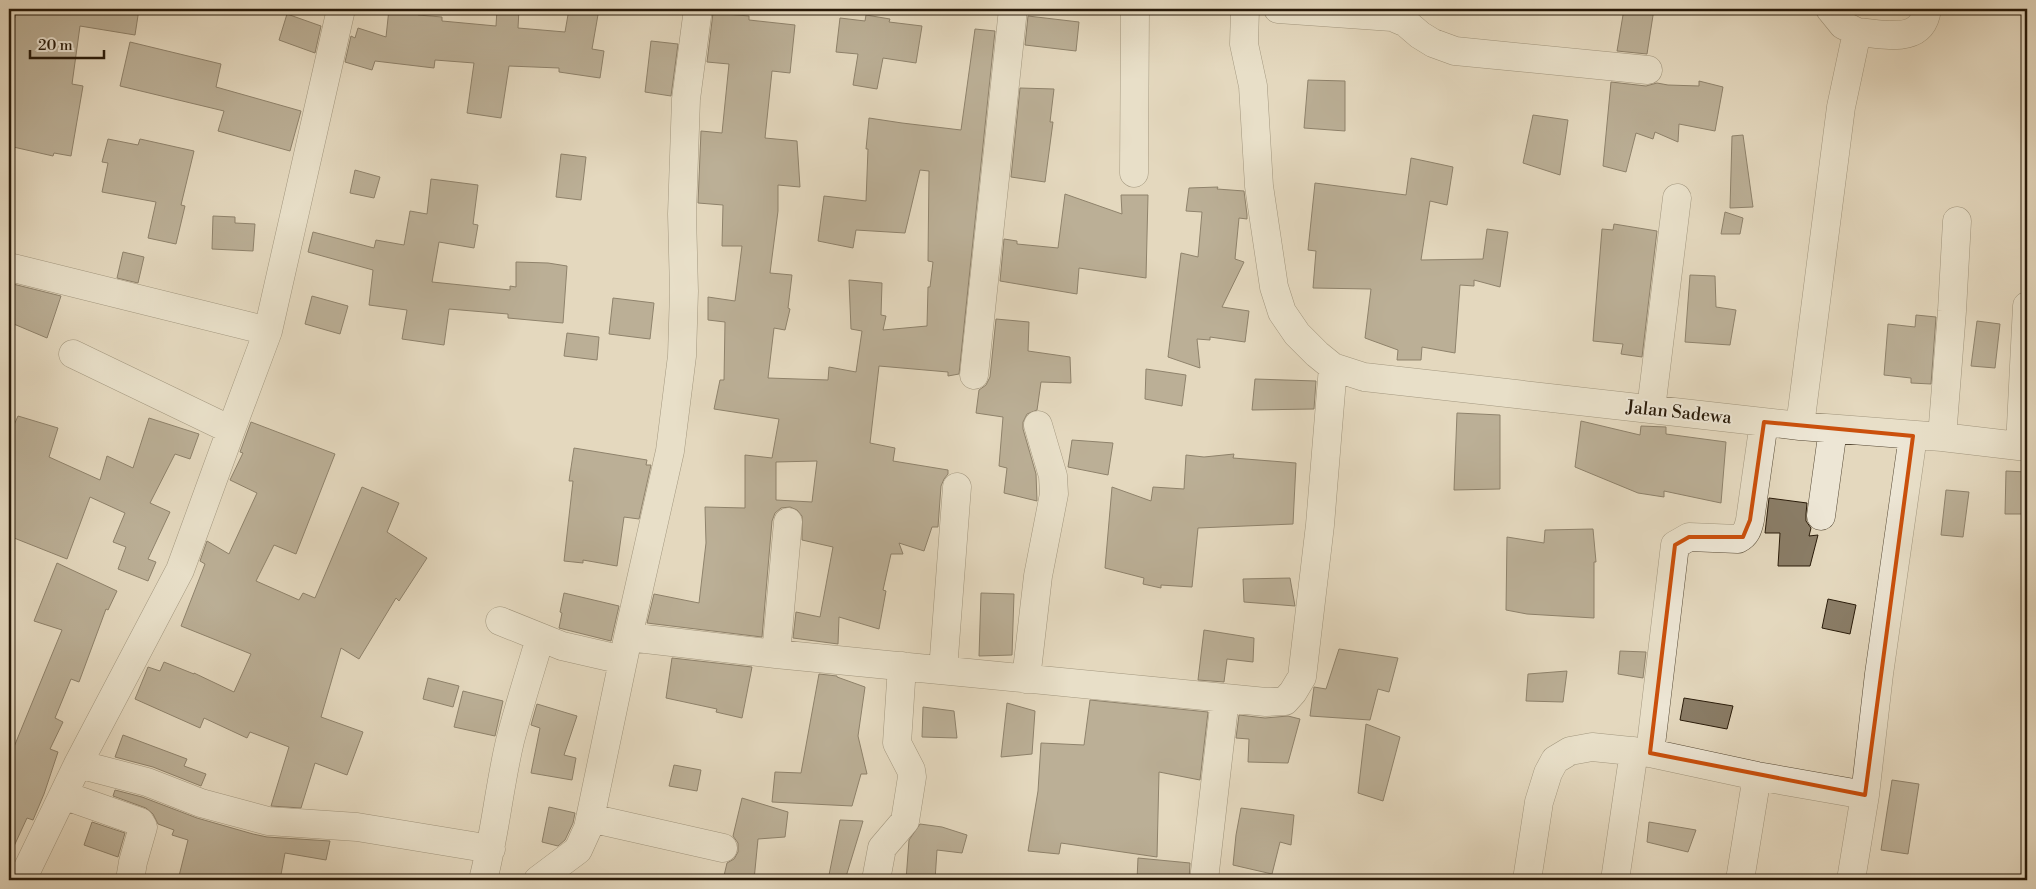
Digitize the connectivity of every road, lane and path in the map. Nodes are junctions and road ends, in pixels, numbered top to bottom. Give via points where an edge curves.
1 (341, 9) edge
2 (698, 9) edge
3 (1012, 9) edge
4 (1135, 9) edge
5 (1245, 9) edge
6 (1278, 9) edge
7 (1830, 9) edge
8 (1927, 9) edge
9 (1340, 11) edge
10 (1422, 22) edge
11 (1857, 32) junction
12 (1648, 70) dead end
13 (1134, 172) dead end
14 (1677, 198) dead end
15 (1957, 220) dead end
16 (9, 267) edge
17 (2027, 306) edge
18 (268, 331) junction
19 (73, 354) dead end
20 (1333, 367) junction
21 (974, 375) dead end
22 (1653, 388) junction
23 (1764, 422) junction
24 (1943, 424) junction
25 (1038, 425) dead end
26 (1800, 426) junction
27 (1833, 429) junction
28 (231, 430) junction
29 (1913, 436) junction
30 (2024, 446) edge
31 (957, 487) dead end
32 (1821, 516) dead end
33 (788, 522) dead end
34 (500, 621) dead end
35 (540, 638) junction
36 (626, 649) junction
37 (776, 654) junction
38 (902, 666) junction
39 (943, 670) junction
40 (1026, 679) junction
41 (1225, 698) junction
42 (1642, 752) junction
43 (78, 764) junction
44 (1757, 776) junction
45 (1865, 795) junction
46 (63, 796) junction
47 (590, 818) junction
48 (723, 848) dead end
49 (491, 849) junction
50 (22, 880) edge
51 (130, 880) edge
52 (483, 880) edge
53 (538, 880) edge
54 (876, 880) edge
55 (1204, 880) edge
56 (1527, 880) edge
57 (1615, 880) edge
58 (1740, 880) edge
59 (1851, 880) edge

1 - 18 street
2 - 36 street via 686,99 682,356 670,451
3 - 21 street
4 - 13 street
5 - 20 street via 1244,44 1253,86 1259,186 1274,288 1282,312 1297,334
6 - 9 street
7 - 11 street via 1843,25
8 - 11 street via 1919,29 1907,35
9 - 10 street via 1392,17 1406,23
10 - 12 street via 1433,43 1456,51
11 - 26 street via 1840,107
14 - 22 street
15 - 24 street
16 - 18 street
17 - 30 street
18 - 28 street
19 - 28 street
20 - 22 street, Jalan Sadewa via 1364,377
20 - 41 street via 1320,525 1302,676 1285,702
22 - 23 street, Jalan Sadewa
23 - 26 street, Jalan Sadewa
23 - 42 street via 1750,520 1743,537 1690,537 1675,545
24 - 29 street, Jalan Sadewa
24 - 30 street, Jalan Sadewa
25 - 40 street via 1054,494 1038,576
26 - 27 street, Jalan Sadewa
27 - 29 street, Jalan Sadewa
27 - 32 street
28 - 43 street via 180,570
29 - 45 street
31 - 39 street
33 - 37 street
34 - 35 street
35 - 36 street via 562,646
35 - 49 street via 510,741
36 - 37 street
36 - 47 street
37 - 38 street
38 - 39 street
38 - 54 street via 897,743 912,777 905,821 882,848
39 - 40 street
40 - 41 street
41 - 55 street
42 - 44 street
42 - 56 street via 1592,747 1570,752 1555,760 1539,802
42 - 57 street
43 - 46 street
43 - 49 street via 147,782 201,803 268,821 358,827
44 - 45 street
44 - 58 street
45 - 59 street
46 - 50 street
46 - 51 street via 140,822 143,827
47 - 48 street
47 - 53 street via 578,850
49 - 52 street

